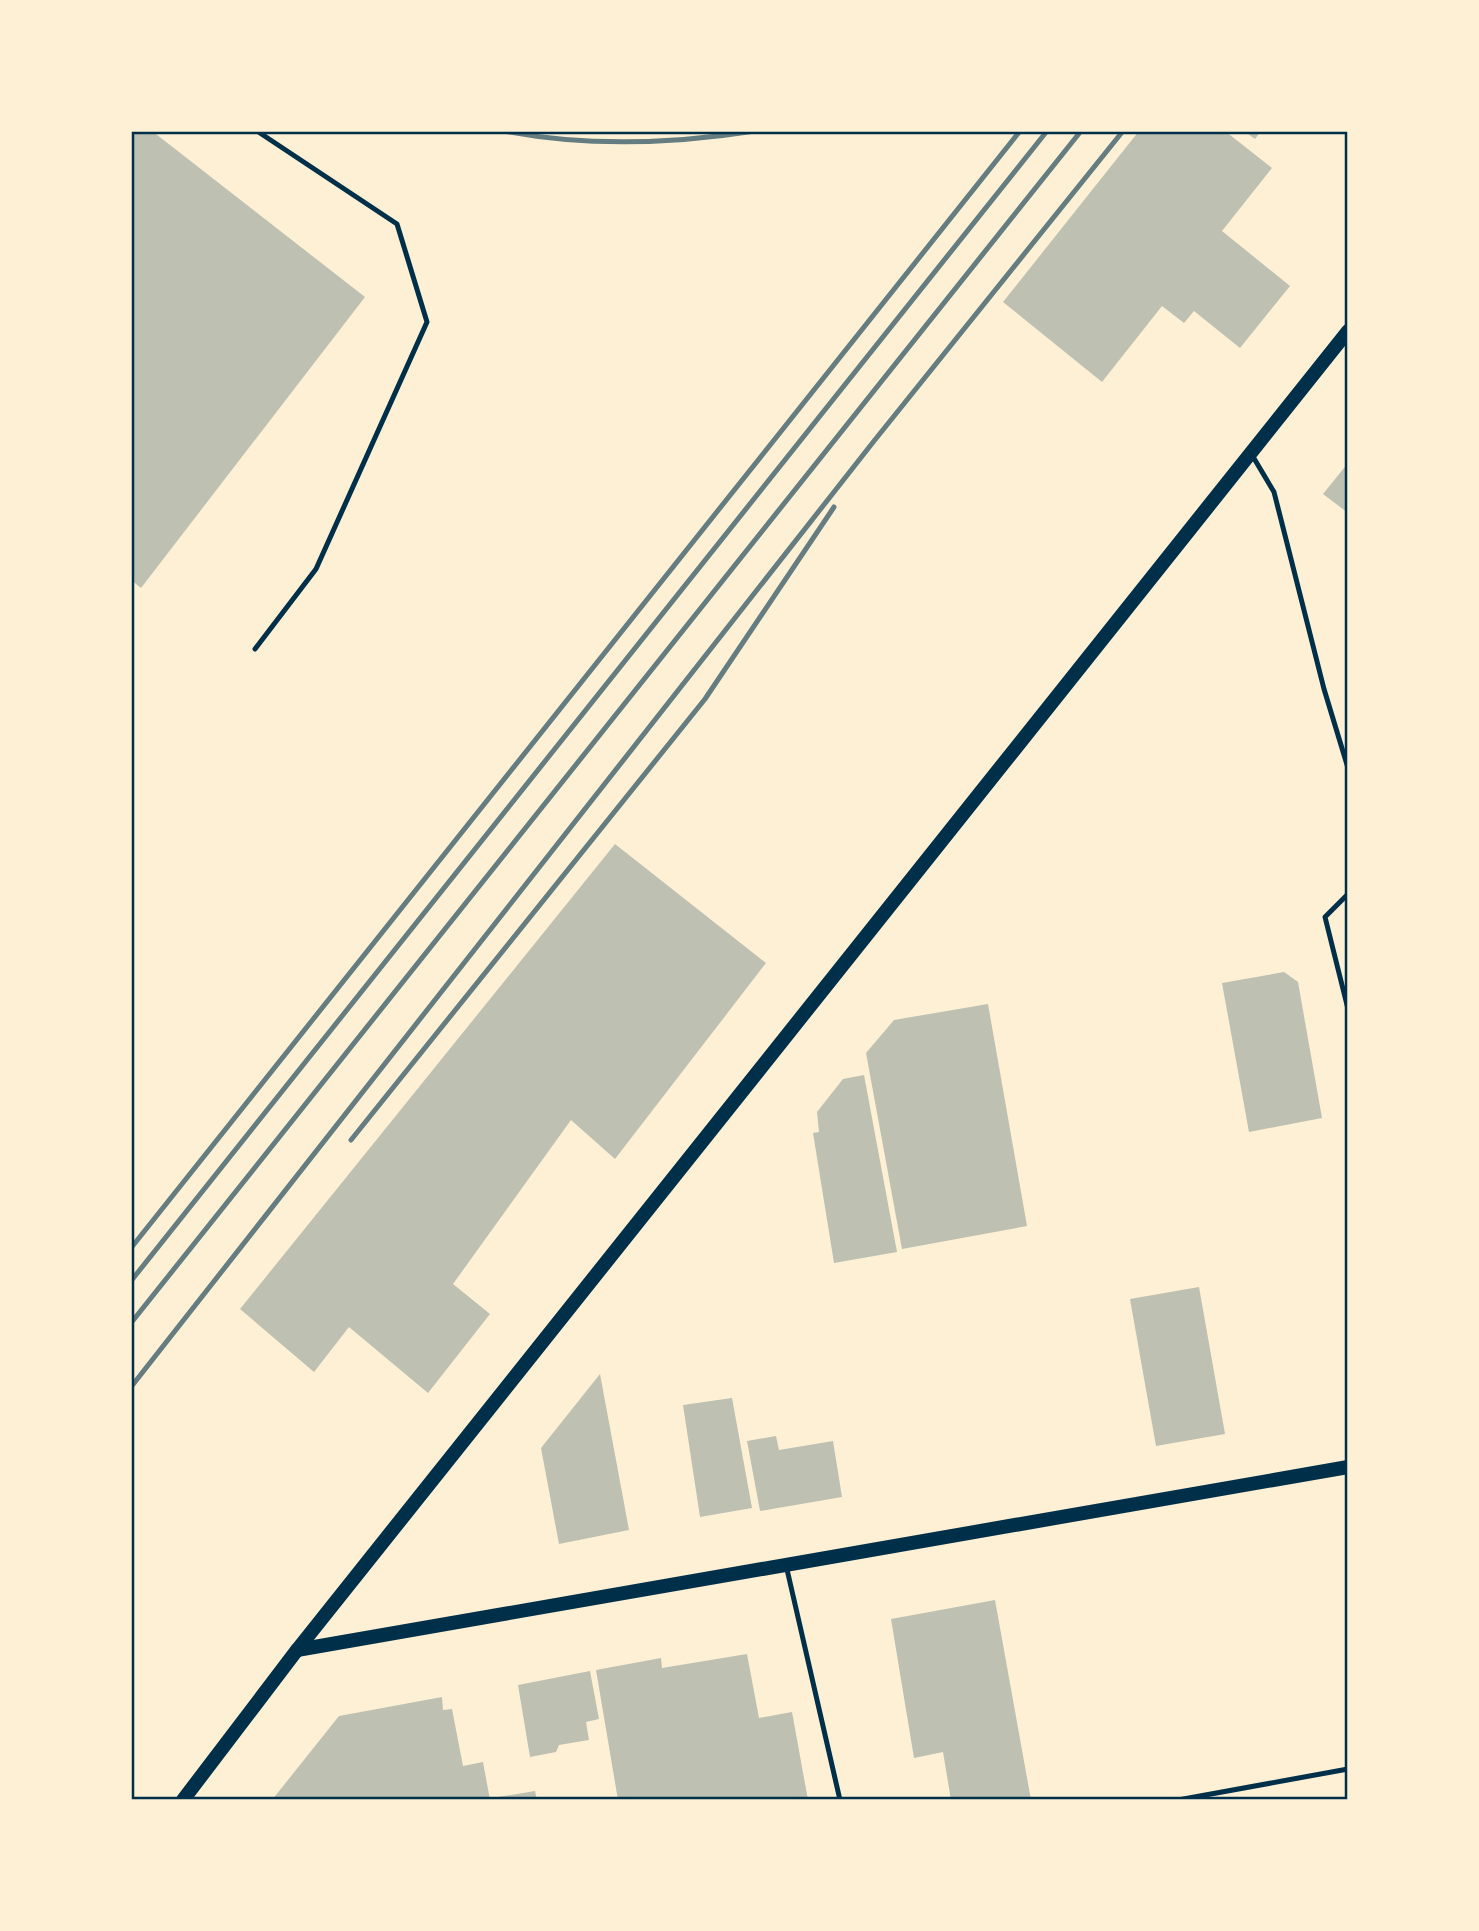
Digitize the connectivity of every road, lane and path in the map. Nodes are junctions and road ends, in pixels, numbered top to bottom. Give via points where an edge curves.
1 (257, 131) edge
2 (1348, 331) edge
3 (1251, 452) junction
4 (255, 649) dead end
5 (1348, 768) edge
6 (1348, 894) edge
7 (1348, 1009) edge
8 (1348, 1467) edge
9 (786, 1565) junction
10 (297, 1650) junction
11 (1348, 1769) edge
12 (183, 1800) edge
13 (840, 1800) edge
14 (1178, 1800) edge

1 - 4 lane via 397,224 427,322 316,569
2 - 3 main road
3 - 5 lane via 1275,492
3 - 10 main road
6 - 7 lane via 1325,917
8 - 9 main road
9 - 10 main road
9 - 13 lane
10 - 12 main road
11 - 14 lane

